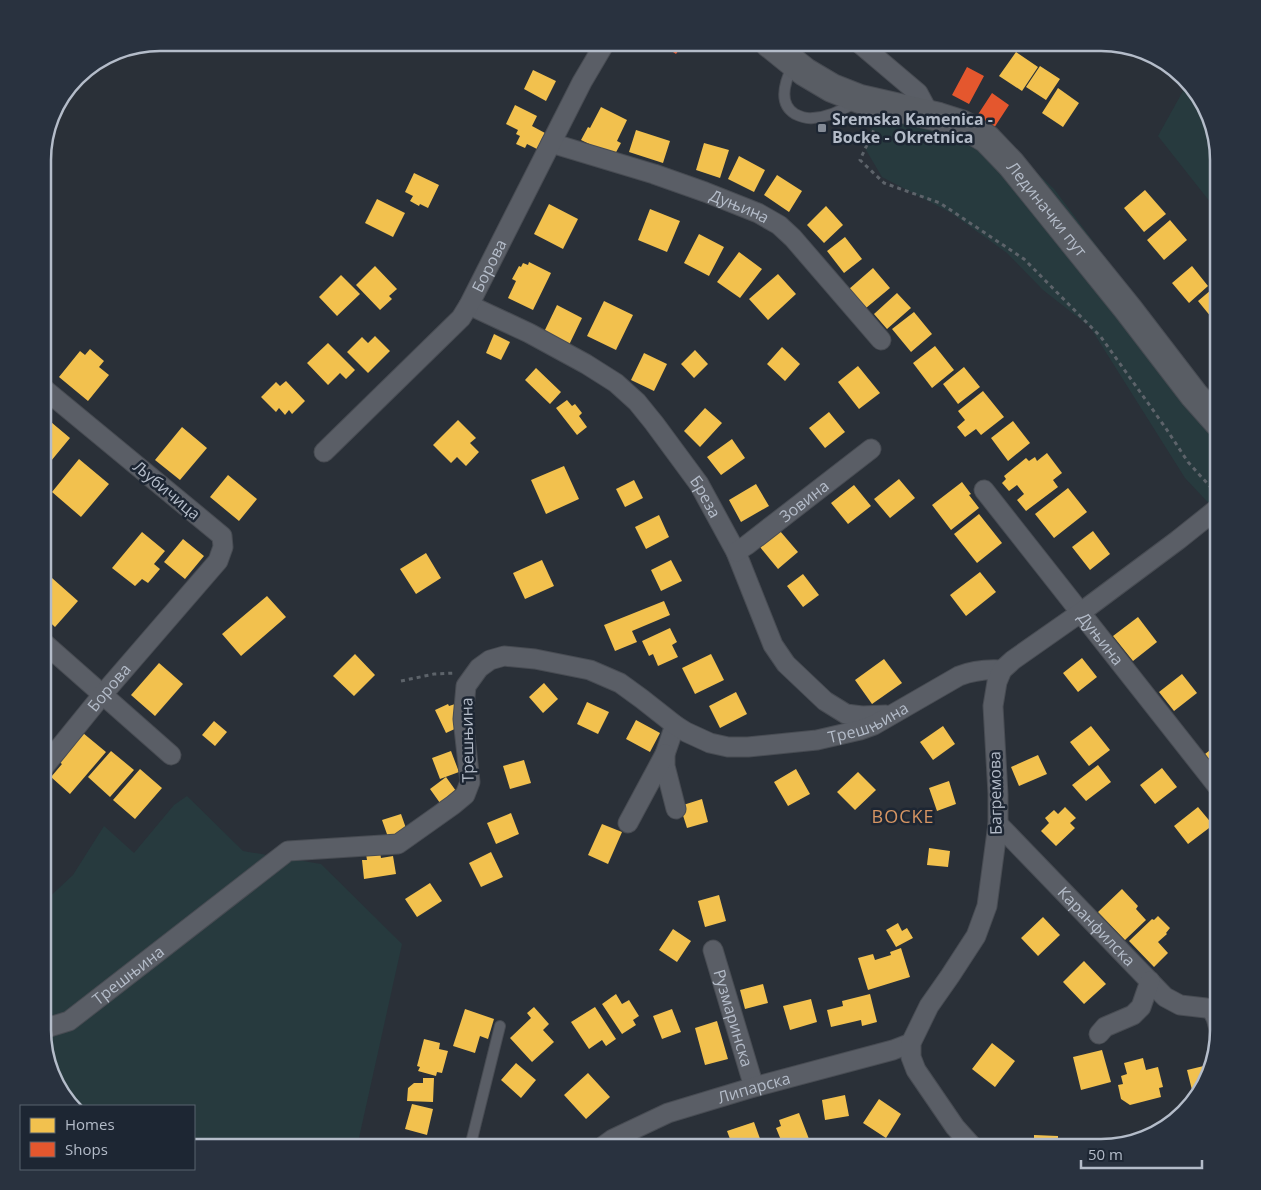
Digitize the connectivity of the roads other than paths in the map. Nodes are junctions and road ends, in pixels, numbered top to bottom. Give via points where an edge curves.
1 (600, 51) edge
2 (779, 51) edge
3 (868, 51) edge
4 (794, 64) junction
5 (873, 102) junction
6 (929, 116) junction
7 (551, 143) junction
8 (470, 305) junction
9 (880, 340) dead end
10 (51, 395) edge
11 (1210, 413) edge
12 (871, 449) dead end
13 (324, 452) dead end
14 (984, 490) dead end
15 (1210, 514) edge
16 (736, 552) junction
17 (176, 609) joint
18 (1080, 613) junction
19 (51, 649) edge
20 (1002, 670) junction
21 (103, 694) junction
22 (892, 714) junction
23 (675, 726) junction
24 (665, 754) junction
25 (171, 755) dead end
26 (51, 758) edge
27 (1210, 777) edge
28 (676, 809) dead end
29 (628, 823) dead end
30 (998, 824) junction
31 (712, 950) dead end
32 (1150, 982) junction
33 (1206, 1008) joint
34 (1210, 1016) edge
35 (500, 1026) dead end
36 (51, 1027) edge
37 (1098, 1034) dead end
38 (911, 1043) junction
39 (754, 1087) junction
40 (955, 1127) junction
41 (472, 1139) edge
42 (613, 1139) edge
43 (966, 1139) edge
44 (975, 1139) edge

1 - 7 street, Борова
2 - 4 main road, Лединачки пут
3 - 6 street via 918,93
4 - 5 main road, Лединачки пут via 832,88
4 - 5 lane via 784,93 791,111 801,117 813,118
5 - 6 main road, Лединачки пут
6 - 11 main road, Лединачки пут via 961,124 999,150
7 - 8 street, Борова
7 - 9 street, Дуњина via 704,192 758,213 779,225
8 - 13 street, Борова via 461,318
8 - 16 street, Бреза via 529,332 586,364 637,402 700,484
10 - 17 street, Љубичица via 222,536 223,547 218,561
12 - 16 street, Зовина
14 - 18 street, Дуњина
15 - 18 street
16 - 22 street, Бреза via 773,645 786,664 825,701 846,714
17 - 21 street, Борова
18 - 20 street
18 - 27 street, Дуњина
19 - 21 street
20 - 22 street, Трешњина via 972,671 959,676
20 - 30 street, Багремова via 993,706
21 - 25 street
21 - 26 street, Борова
22 - 23 street, Трешњина via 874,725 837,736 748,747 710,743
23 - 24 street
23 - 36 street, Трешњина via 620,683 590,670 504,656 490,660 479,668 466,686 464,719 470,782 465,795 398,844 288,852 69,1021
24 - 28 street
24 - 29 street
30 - 32 street, Каранфилска
30 - 38 street, Багремова via 987,906 976,936 930,1006
31 - 39 street, Рузмаринска
32 - 33 street, Каранфилска via 1180,1005
32 - 37 street via 1141,1007 1133,1015 1105,1027
33 - 34 lane
35 - 41 lane
38 - 39 street, Липарска
38 - 40 street via 911,1057 916,1070
39 - 42 street, Липарска via 668,1113
40 - 43 street
40 - 44 street

